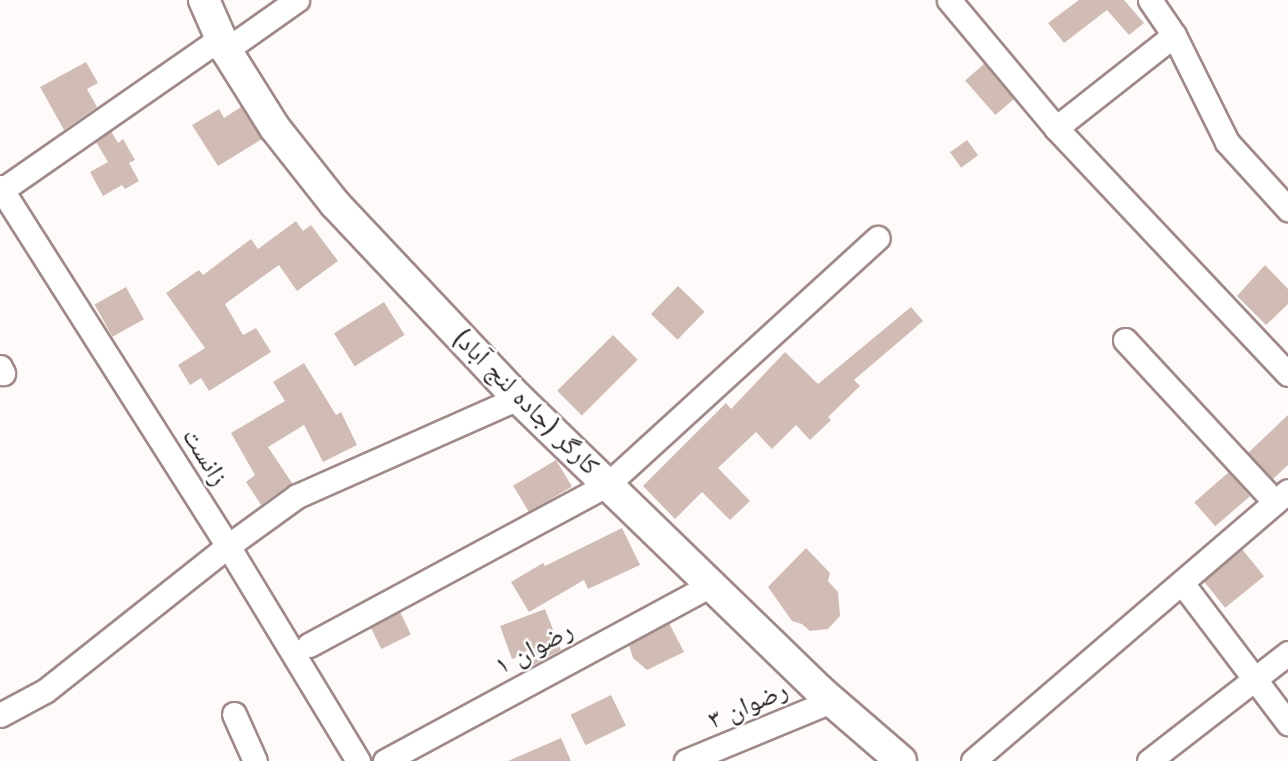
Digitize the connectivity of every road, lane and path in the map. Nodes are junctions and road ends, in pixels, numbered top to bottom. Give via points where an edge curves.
1 (204, 0) edge
2 (297, 0) edge
3 (949, 0) edge
4 (1150, 0) edge
5 (1174, 35) junction
6 (224, 44) junction
7 (1056, 128) junction
8 (1, 188) edge
9 (1288, 209) edge
10 (877, 238) dead end
11 (1125, 340) dead end
12 (1288, 374) edge
13 (518, 398) junction
14 (608, 484) junction
15 (1281, 496) edge
16 (228, 546) junction
17 (1182, 583) junction
18 (710, 585) junction
19 (309, 645) dead end
20 (1288, 653) edge
21 (1252, 680) junction
22 (831, 701) junction
23 (234, 714) dead end
24 (0, 715) edge
25 (1288, 723) edge
26 (352, 759) edge
27 (255, 761) edge
28 (385, 761) edge
29 (686, 761) edge
30 (901, 761) edge
31 (973, 761) edge
32 (1149, 761) edge

1 - 6 street, کارگر (جاده لنج آباد)
2 - 6 street
3 - 7 street
4 - 5 street
5 - 7 street
5 - 9 street via 1227,142
6 - 8 street
6 - 13 street, کارگر (جاده لنج آباد) via 275,128 335,204
7 - 12 street
8 - 16 street, زانست
10 - 14 street
11 - 15 street
13 - 14 street, کارگر (جاده لنج آباد)
13 - 16 street via 297,496
14 - 18 street, کارگر (جاده لنج آباد)
14 - 19 street
15 - 17 street
16 - 24 street via 45,691
16 - 26 street, زانست
17 - 21 street
17 - 31 street
18 - 22 street, کارگر (جاده لنج آباد)
18 - 28 street, رضوان ۱
20 - 21 street
21 - 25 street
21 - 32 street
22 - 29 street, رضوان ۳
22 - 30 street, کارگر (جاده لنج آباد)
23 - 27 street

